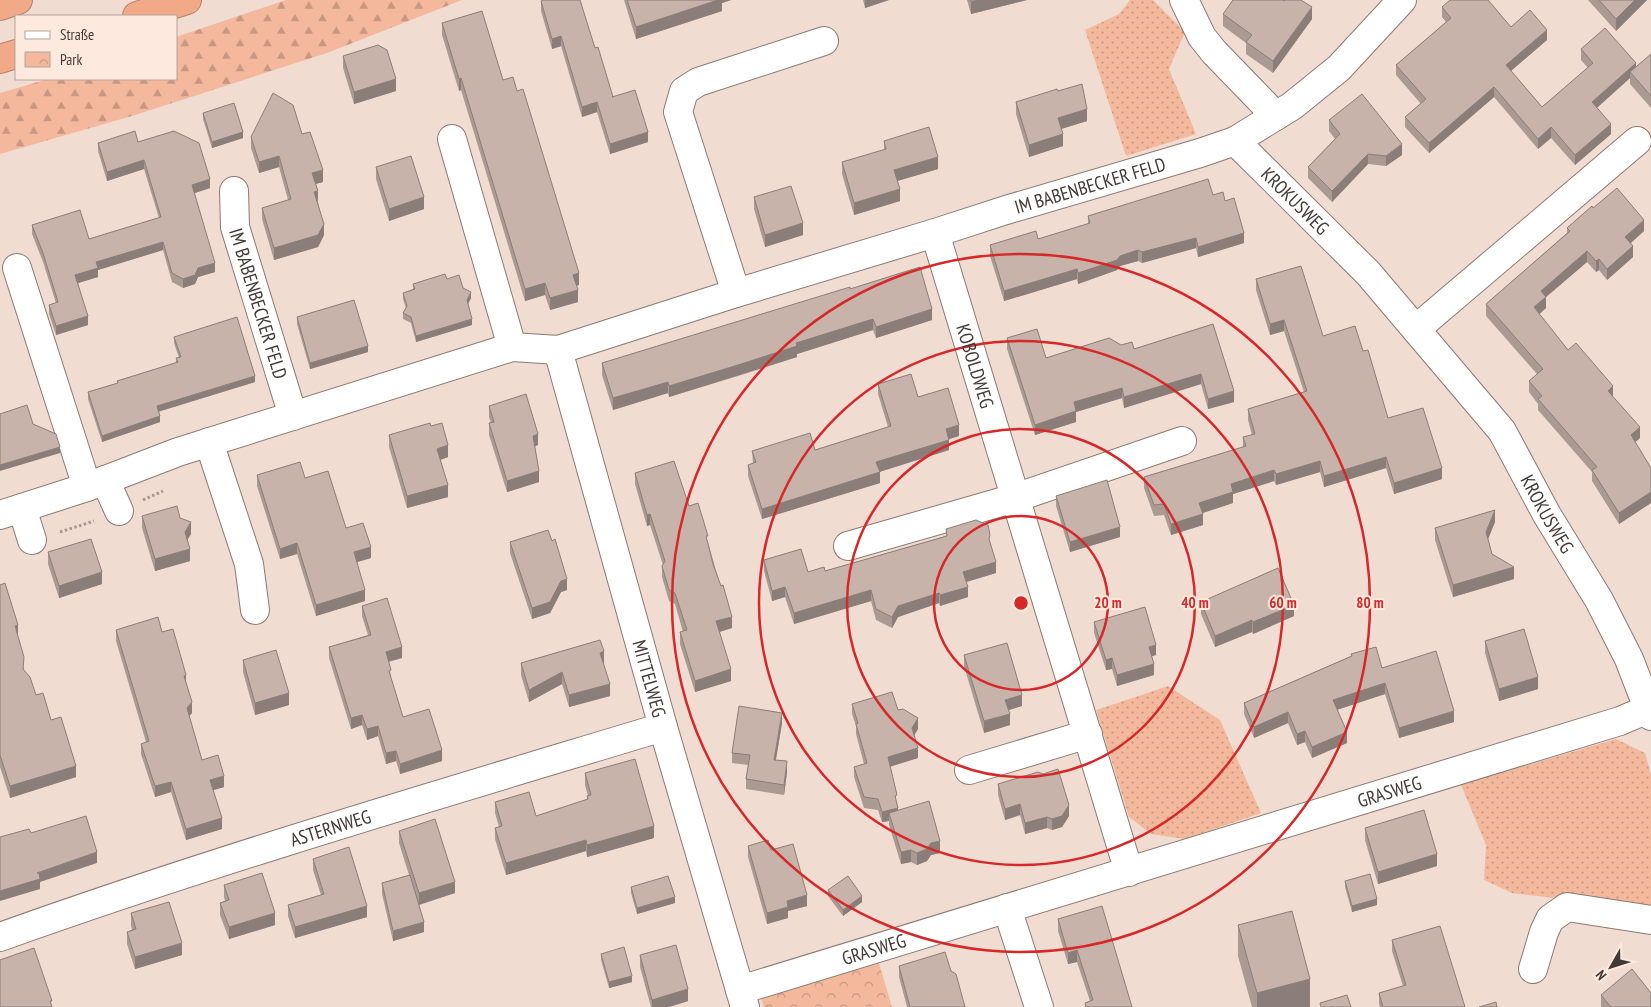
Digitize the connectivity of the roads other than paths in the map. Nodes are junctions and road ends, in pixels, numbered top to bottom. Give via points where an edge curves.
1 (18, 0) edge
2 (187, 0) edge
3 (1184, 0) edge
4 (1402, 0) edge
5 (0, 6) edge
6 (140, 15) edge
7 (824, 41) dead end
8 (15, 54) edge
9 (0, 58) edge
10 (1276, 116) junction
11 (452, 139) dead end
12 (1235, 141) junction
13 (1637, 141) dead end
14 (234, 191) dead end
15 (935, 233) junction
16 (17, 268) dead end
17 (736, 292) junction
18 (1416, 329) junction
19 (512, 347) junction
20 (558, 350) junction
21 (293, 416) junction
22 (1182, 441) dead end
23 (208, 442) junction
24 (96, 483) junction
25 (1015, 498) junction
26 (119, 511) dead end
27 (11, 512) edge
28 (32, 540) dead end
29 (848, 546) dead end
30 (255, 610) dead end
31 (1650, 713) edge
32 (663, 727) junction
33 (1088, 734) junction
34 (969, 770) dead end
35 (1130, 872) junction
36 (1007, 908) junction
37 (1651, 920) edge
38 (0, 937) edge
39 (1534, 969) dead end
40 (742, 998) edge
41 (1039, 1007) edge

1 - 5 highway
2 - 6 highway
3 - 10 street via 1202,37
4 - 10 street, IM BABENBECKER FELD via 1340,68
7 - 17 street via 698,82 684,91 678,112
8 - 9 highway
10 - 12 street, IM BABENBECKER FELD
11 - 19 street
12 - 15 street, IM BABENBECKER FELD
12 - 18 street, KROKUSWEG via 1368,273
13 - 18 street
14 - 21 street, IM BABENBECKER FELD via 235,227
15 - 17 street, IM BABENBECKER FELD
15 - 25 street, KOBOLDWEG
16 - 24 street
17 - 20 street, IM BABENBECKER FELD
18 - 31 street, KROKUSWEG via 1502,431 1547,515 1599,600 1629,659
19 - 20 street, IM BABENBECKER FELD
19 - 21 street, IM BABENBECKER FELD
20 - 32 street, MITTELWEG
21 - 23 street, IM BABENBECKER FELD
22 - 25 street
23 - 24 street, IM BABENBECKER FELD
23 - 30 street via 249,564
24 - 26 street
24 - 27 street, IM BABENBECKER FELD
25 - 29 street
25 - 33 street, KOBOLDWEG
27 - 28 street
31 - 35 street, GRASWEG
32 - 38 street, ASTERNWEG via 311,833
32 - 40 street, MITTELWEG
33 - 34 street
33 - 35 street
35 - 36 street, GRASWEG
36 - 40 street, GRASWEG
36 - 41 street
37 - 39 street via 1567,907 1550,919

